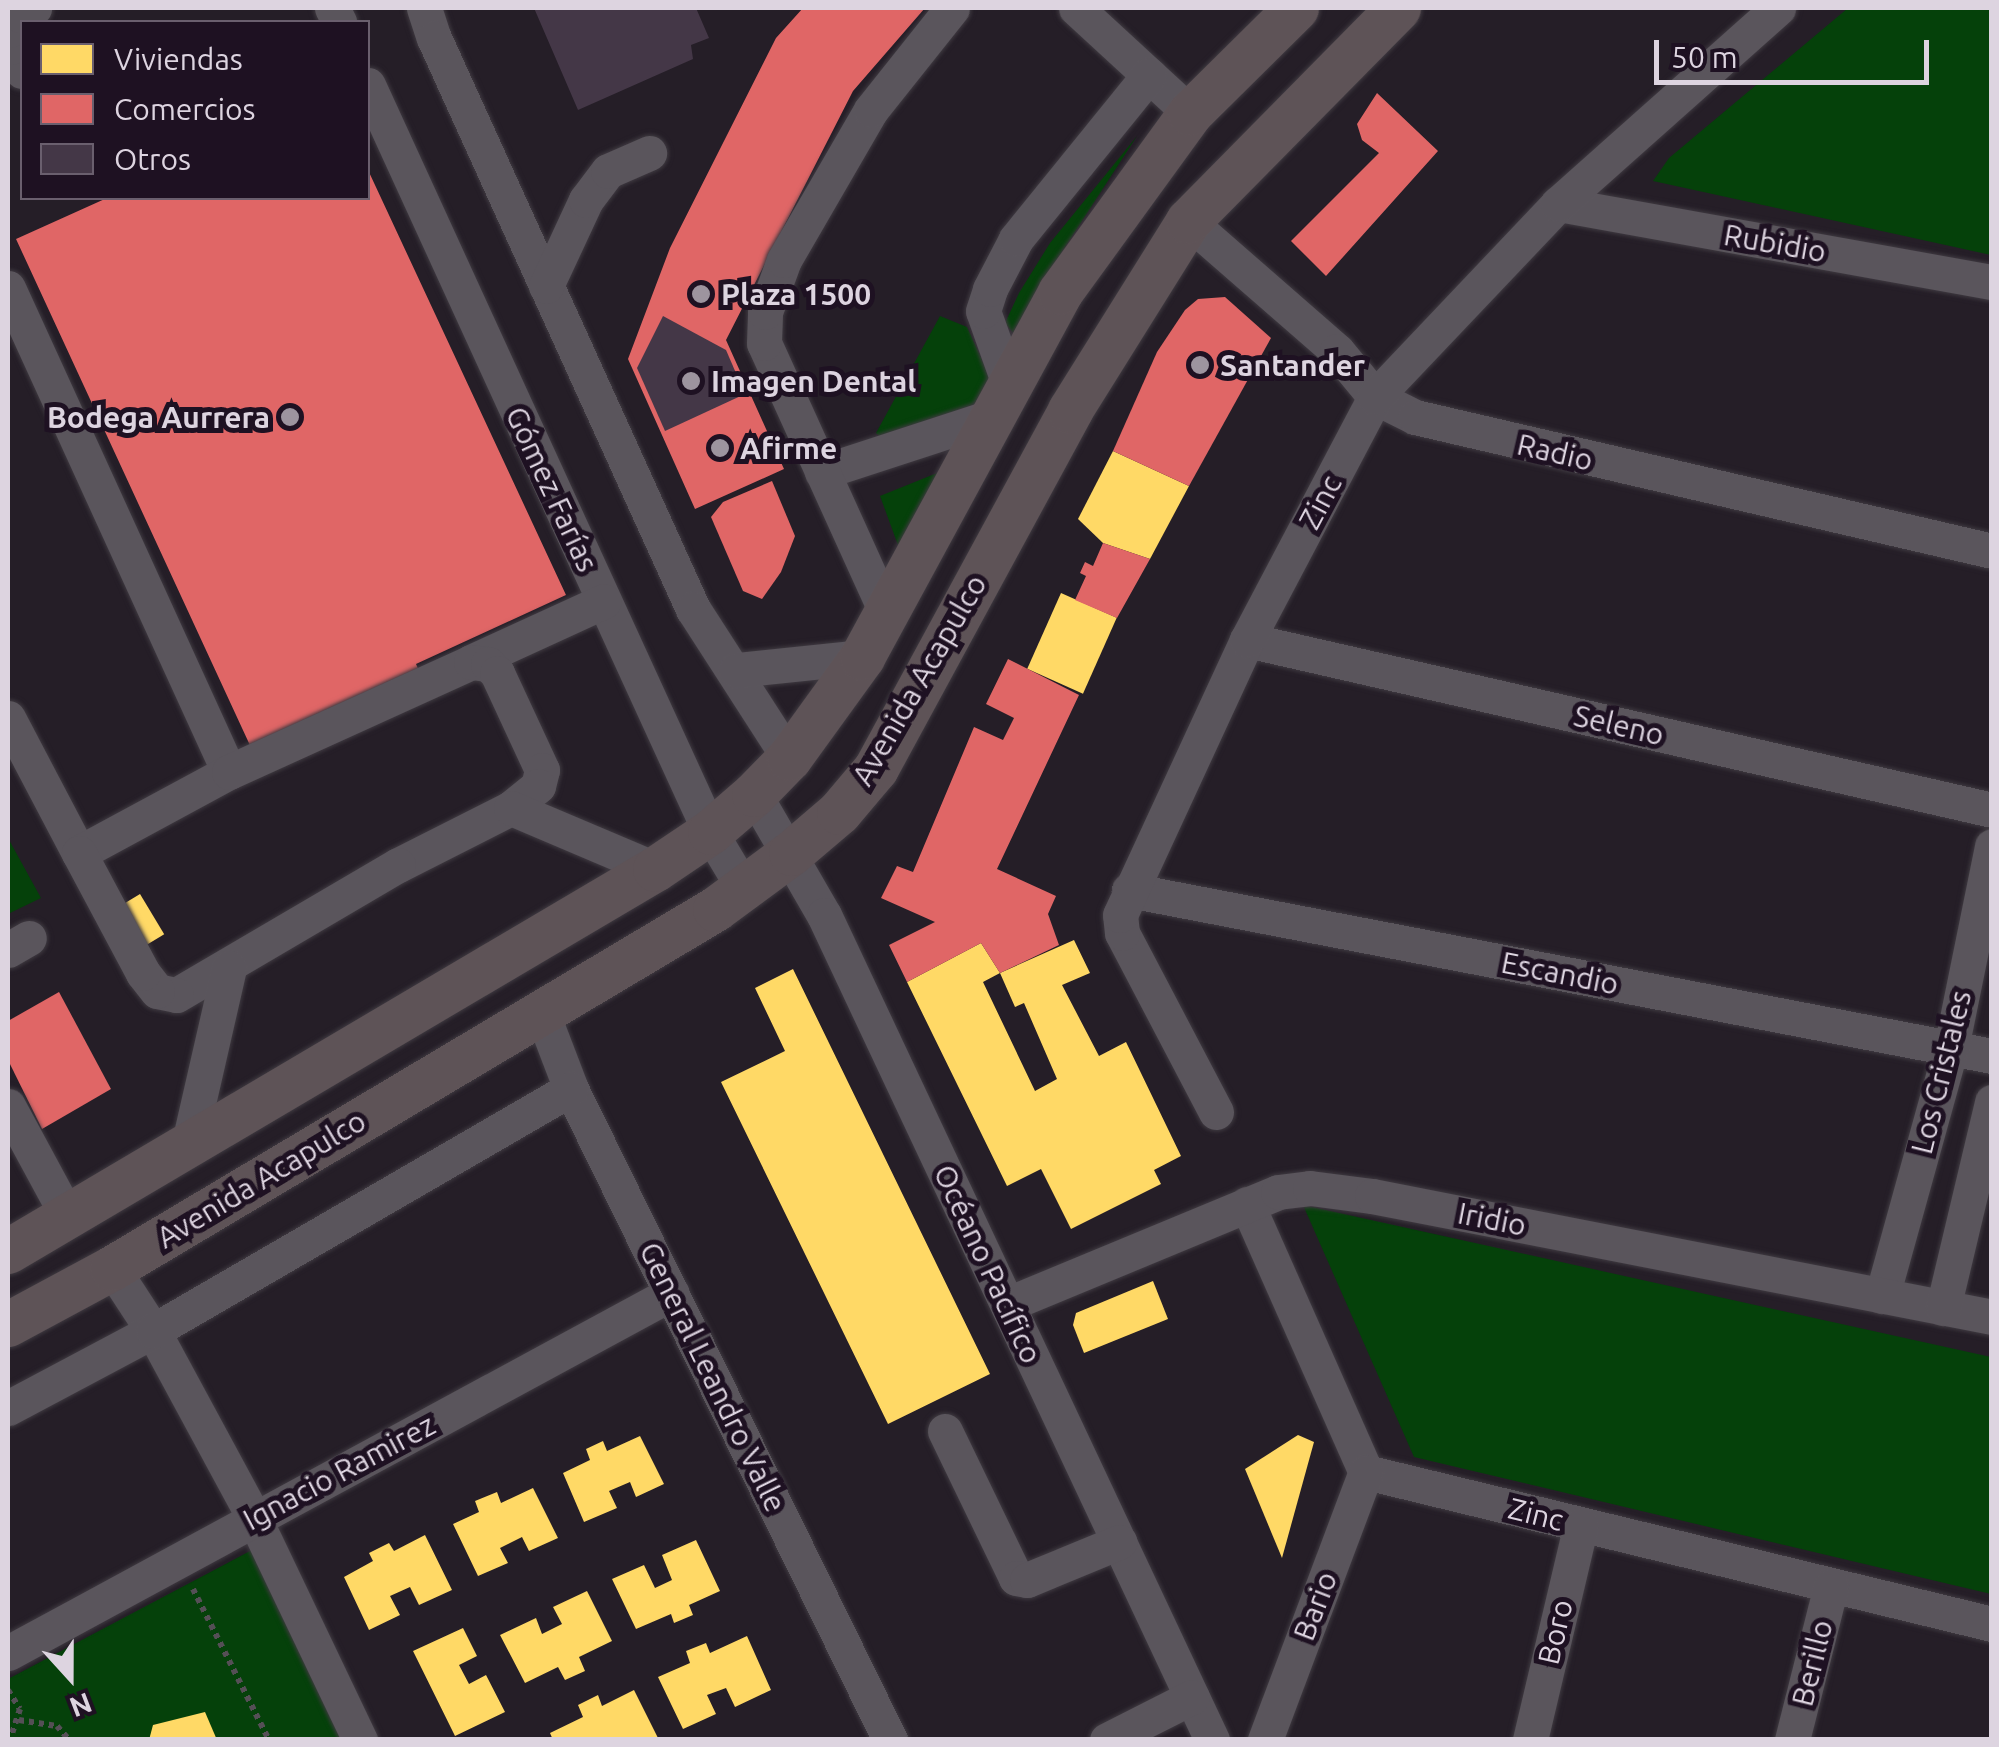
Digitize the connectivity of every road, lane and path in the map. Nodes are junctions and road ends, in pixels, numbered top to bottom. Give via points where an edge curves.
1 (34, 8) edge
2 (424, 8) edge
3 (952, 8) edge
4 (1076, 8) edge
5 (1296, 8) edge
6 (1398, 8) edge
7 (1778, 8) edge
8 (20, 67) edge
9 (1149, 75) junction
10 (370, 90) edge
11 (1190, 113) junction
12 (649, 153) dead end
13 (1558, 204) junction
14 (1188, 221) junction
15 (1992, 282) edge
16 (546, 286) junction
17 (8, 288) edge
18 (1375, 398) junction
19 (1000, 400) junction
20 (822, 472) junction
21 (1992, 551) edge
22 (604, 601) junction
23 (886, 612) junction
24 (1247, 640) junction
25 (862, 657) junction
26 (471, 662) junction
27 (736, 670) junction
28 (8, 718) edge
29 (789, 758) junction
30 (229, 772) junction
31 (754, 794) junction
32 (511, 808) junction
33 (1992, 810) edge
34 (710, 832) junction
35 (1992, 846) edge
36 (79, 853) junction
37 (791, 854) junction
38 (654, 869) junction
39 (744, 889) junction
40 (1129, 890) junction
41 (229, 968) junction
42 (542, 1013) junction
43 (1951, 1048) junction
44 (1992, 1056) edge
45 (571, 1088) junction
46 (1992, 1102) edge
47 (8, 1106) edge
48 (1216, 1112) dead end
49 (188, 1147) junction
50 (1247, 1204) junction
51 (68, 1217) junction
52 (8, 1251) edge
53 (112, 1268) junction
54 (672, 1292) junction
55 (1882, 1296) junction
56 (1008, 1304) junction
57 (1943, 1308) junction
58 (1992, 1317) edge
59 (8, 1324) edge
60 (153, 1331) junction
61 (8, 1408) edge
62 (945, 1432) dead end
63 (1366, 1472) junction
64 (254, 1518) junction
65 (1581, 1525) junction
66 (1119, 1542) junction
67 (190, 1583) dead end
68 (1831, 1586) junction
69 (1992, 1624) edge
70 (8, 1653) edge
71 (8, 1690) edge
72 (1192, 1697) junction
73 (19, 1720) junction
74 (10, 1740) edge
75 (68, 1740) edge
76 (269, 1740) edge
77 (360, 1740) edge
78 (890, 1740) edge
79 (1107, 1740) edge
80 (1212, 1740) edge
81 (1265, 1740) edge
82 (1530, 1740) edge
83 (1792, 1740) edge

1 - 8 street via 10,30
2 - 16 street
3 - 20 street via 871,110 784,260 766,312 764,344
4 - 9 street
5 - 11 main road, Avenida Acapulco
6 - 14 main road, Avenida Acapulco
7 - 13 street, Zinc
9 - 11 street
9 - 19 street via 1016,239 990,289 983,311
10 - 22 street, Gómez Farías
11 - 19 main road, Avenida Acapulco via 1060,292
12 - 16 street via 608,172 586,200
13 - 15 street, Rubidio
13 - 18 street, Zinc
14 - 18 street, Radio via 1337,351
14 - 37 main road, Avenida Acapulco via 1070,410 876,768
16 - 27 street via 693,608
17 - 30 street
18 - 21 street, Radio via 1451,428
18 - 24 street, Zinc
19 - 20 street
19 - 23 main road, Avenida Acapulco
20 - 23 street
22 - 26 street
22 - 34 street, Gómez Farías
23 - 25 main road, Avenida Acapulco
24 - 33 street, Seleno
24 - 40 street, Zinc
25 - 27 street
25 - 29 main road, Avenida Acapulco
26 - 30 street
26 - 32 street via 497,673 542,770 538,786
27 - 29 street
28 - 36 street
29 - 31 main road, Avenida Acapulco
30 - 36 street
31 - 34 main road, Avenida Acapulco
31 - 37 street, Océano Pacífico
32 - 38 street
32 - 41 street via 398,865
34 - 38 main road, Avenida Acapulco
34 - 39 street, Gómez Farías
35 - 43 street, Los Cristales
36 - 41 street via 157,991 176,995
37 - 39 main road, Avenida Acapulco
37 - 56 street, Océano Pacífico
38 - 49 main road, Avenida Acapulco
39 - 42 main road, Avenida Acapulco
40 - 43 street, Escandio
40 - 48 street, Zinc via 1122,934
41 - 49 street
42 - 45 street, General Leandro Valle
42 - 53 main road, Avenida Acapulco
43 - 44 street, Escandio
43 - 55 street, Los Cristales
45 - 54 street, General Leandro Valle
45 - 60 street
46 - 57 street, Los Cristales
47 - 51 street
49 - 51 main road, Avenida Acapulco
50 - 55 street, Iridio via 1310,1188 1372,1196
50 - 56 street, Iridio
50 - 63 street
51 - 52 main road, Avenida Acapulco
53 - 59 main road, Avenida Acapulco
53 - 60 street
54 - 64 street, Ignacio Ramirez
54 - 78 street, General Leandro Valle
55 - 57 street, Iridio
56 - 66 street, Océano Pacífico
57 - 58 street, Iridio
60 - 61 street
60 - 64 street
62 - 66 street via 1016,1578 1027,1580
63 - 65 street, Zinc
63 - 81 street, Bario
64 - 70 street, Ignacio Ramirez
64 - 77 street
65 - 68 street, Zinc
65 - 82 street, Boro
66 - 72 street, Océano Pacífico
67 - 76 path
68 - 69 street, Zinc
68 - 83 street, Berillo
71 - 73 path
72 - 79 street
72 - 80 street, Océano Pacífico
73 - 74 path
73 - 75 path via 57,1726

